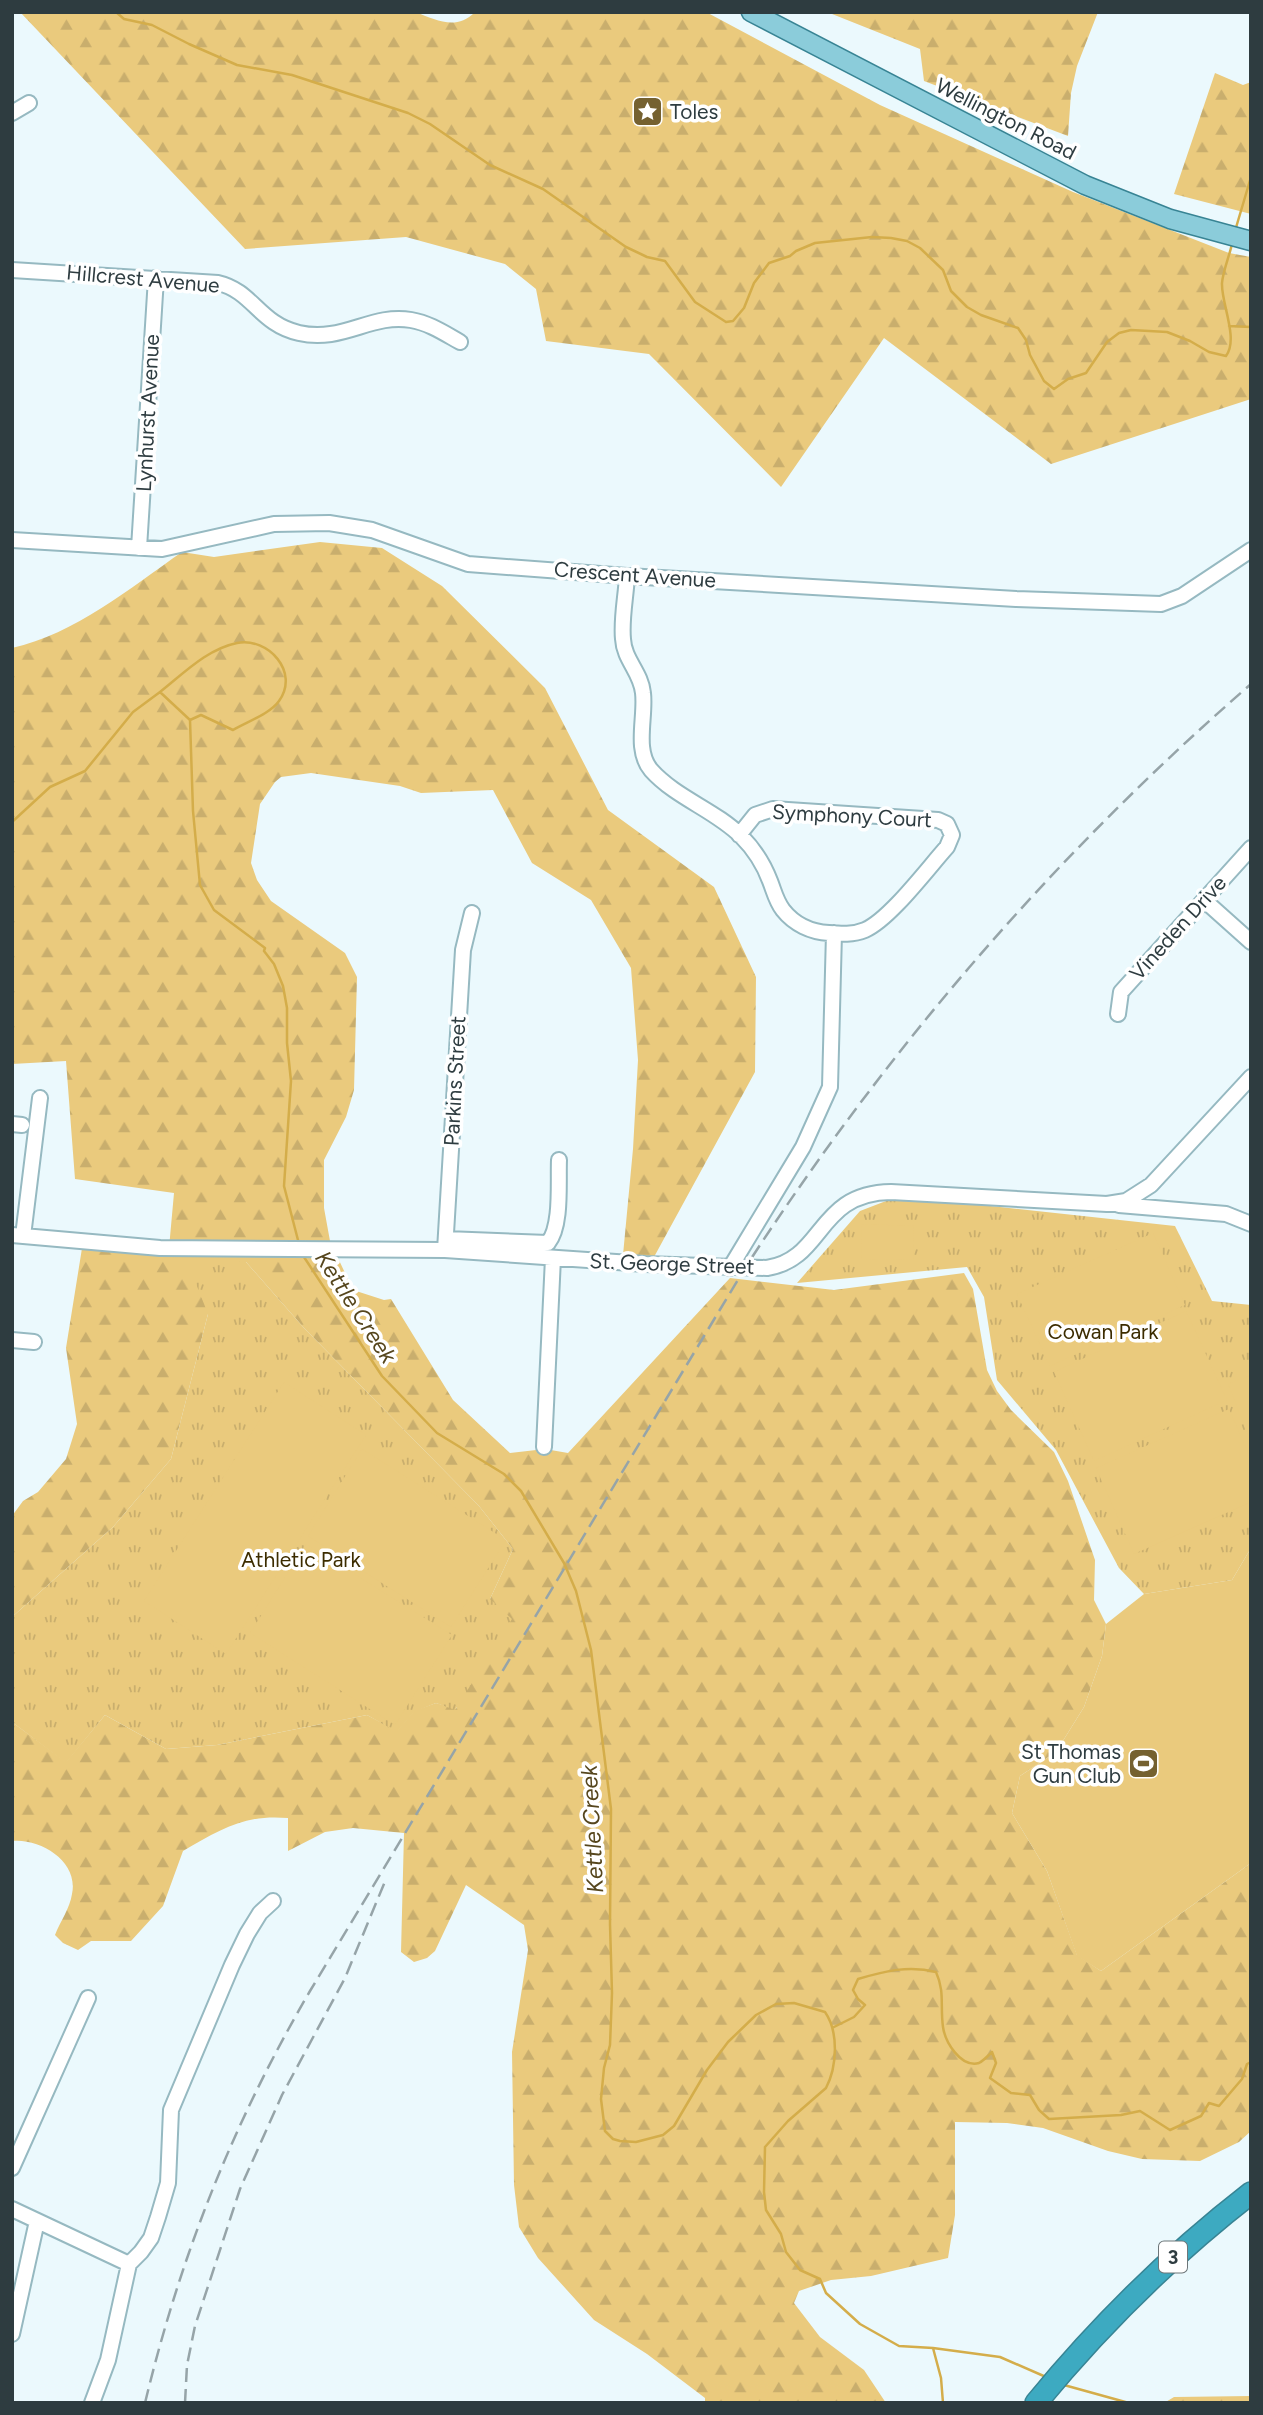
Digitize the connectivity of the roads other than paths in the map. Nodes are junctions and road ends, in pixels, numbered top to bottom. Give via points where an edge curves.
1 (751, 12) edge
2 (29, 103) dead end
3 (12, 113) edge
4 (1251, 241) edge
5 (12, 270) edge
6 (156, 278) junction
7 (460, 342) dead end
8 (12, 540) edge
9 (139, 548) junction
10 (1251, 550) edge
11 (627, 576) junction
12 (739, 835) junction
13 (1251, 848) edge
14 (1204, 900) junction
15 (472, 913) dead end
16 (834, 933) junction
17 (1251, 942) edge
18 (1118, 1014) dead end
19 (1251, 1077) edge
20 (40, 1098) dead end
21 (559, 1160) dead end
22 (1107, 1204) junction
23 (1251, 1224) edge
24 (18, 1235) edge
25 (445, 1244) junction
26 (553, 1258) junction
27 (730, 1268) junction
28 (12, 1340) edge
29 (34, 1342) dead end
30 (544, 1447) dead end
31 (274, 1901) dead end
32 (88, 1998) dead end
33 (12, 2168) edge
34 (1251, 2193) edge
35 (12, 2209) edge
36 (37, 2221) junction
37 (129, 2264) junction
38 (12, 2334) edge
39 (92, 2403) edge
40 (1036, 2403) edge

1 - 4 main road, Wellington Road via 1085,186 1170,219
2 - 3 street
5 - 6 street, Hillcrest Avenue
6 - 7 street, Hillcrest Avenue via 225,284 244,294 264,316 299,333 340,334 380,320 404,319 427,324
6 - 9 street, Lynhurst Avenue
8 - 9 street, Crescent Avenue
9 - 11 street, Crescent Avenue via 170,548 284,523 329,523 372,530 468,564
10 - 11 street, Crescent Avenue via 1182,596 1161,604
11 - 12 street, Symphony Court via 623,639 643,685 646,763
12 - 16 street, Symphony Court via 766,873 785,913 810,930
12 - 16 street, Symphony Court via 755,815 773,809 938,820 950,827 949,844 883,918 856,933
13 - 14 street, Vineden Drive
14 - 17 street
14 - 18 street, Vineden Drive via 1121,992
15 - 25 street, Parkins Street via 463,950
16 - 27 street via 830,1087 803,1147
19 - 22 street, St. George Street via 1151,1185 1126,1201
20 - 24 street
21 - 25 street via 555,1235 548,1243
22 - 23 street via 1226,1214
22 - 27 street, St. George Street via 867,1194 839,1208 788,1261 767,1268
24 - 25 street, St. George Street via 160,1248
25 - 26 street, St. George Street
26 - 27 street, St. George Street
26 - 30 street
28 - 29 street
31 - 37 street via 247,1934 176,2095 169,2125 164,2200 150,2238
32 - 33 street
34 - 40 highway, 3 via 1167,2262
35 - 36 street
36 - 37 street
36 - 38 street
37 - 39 street via 111,2350

